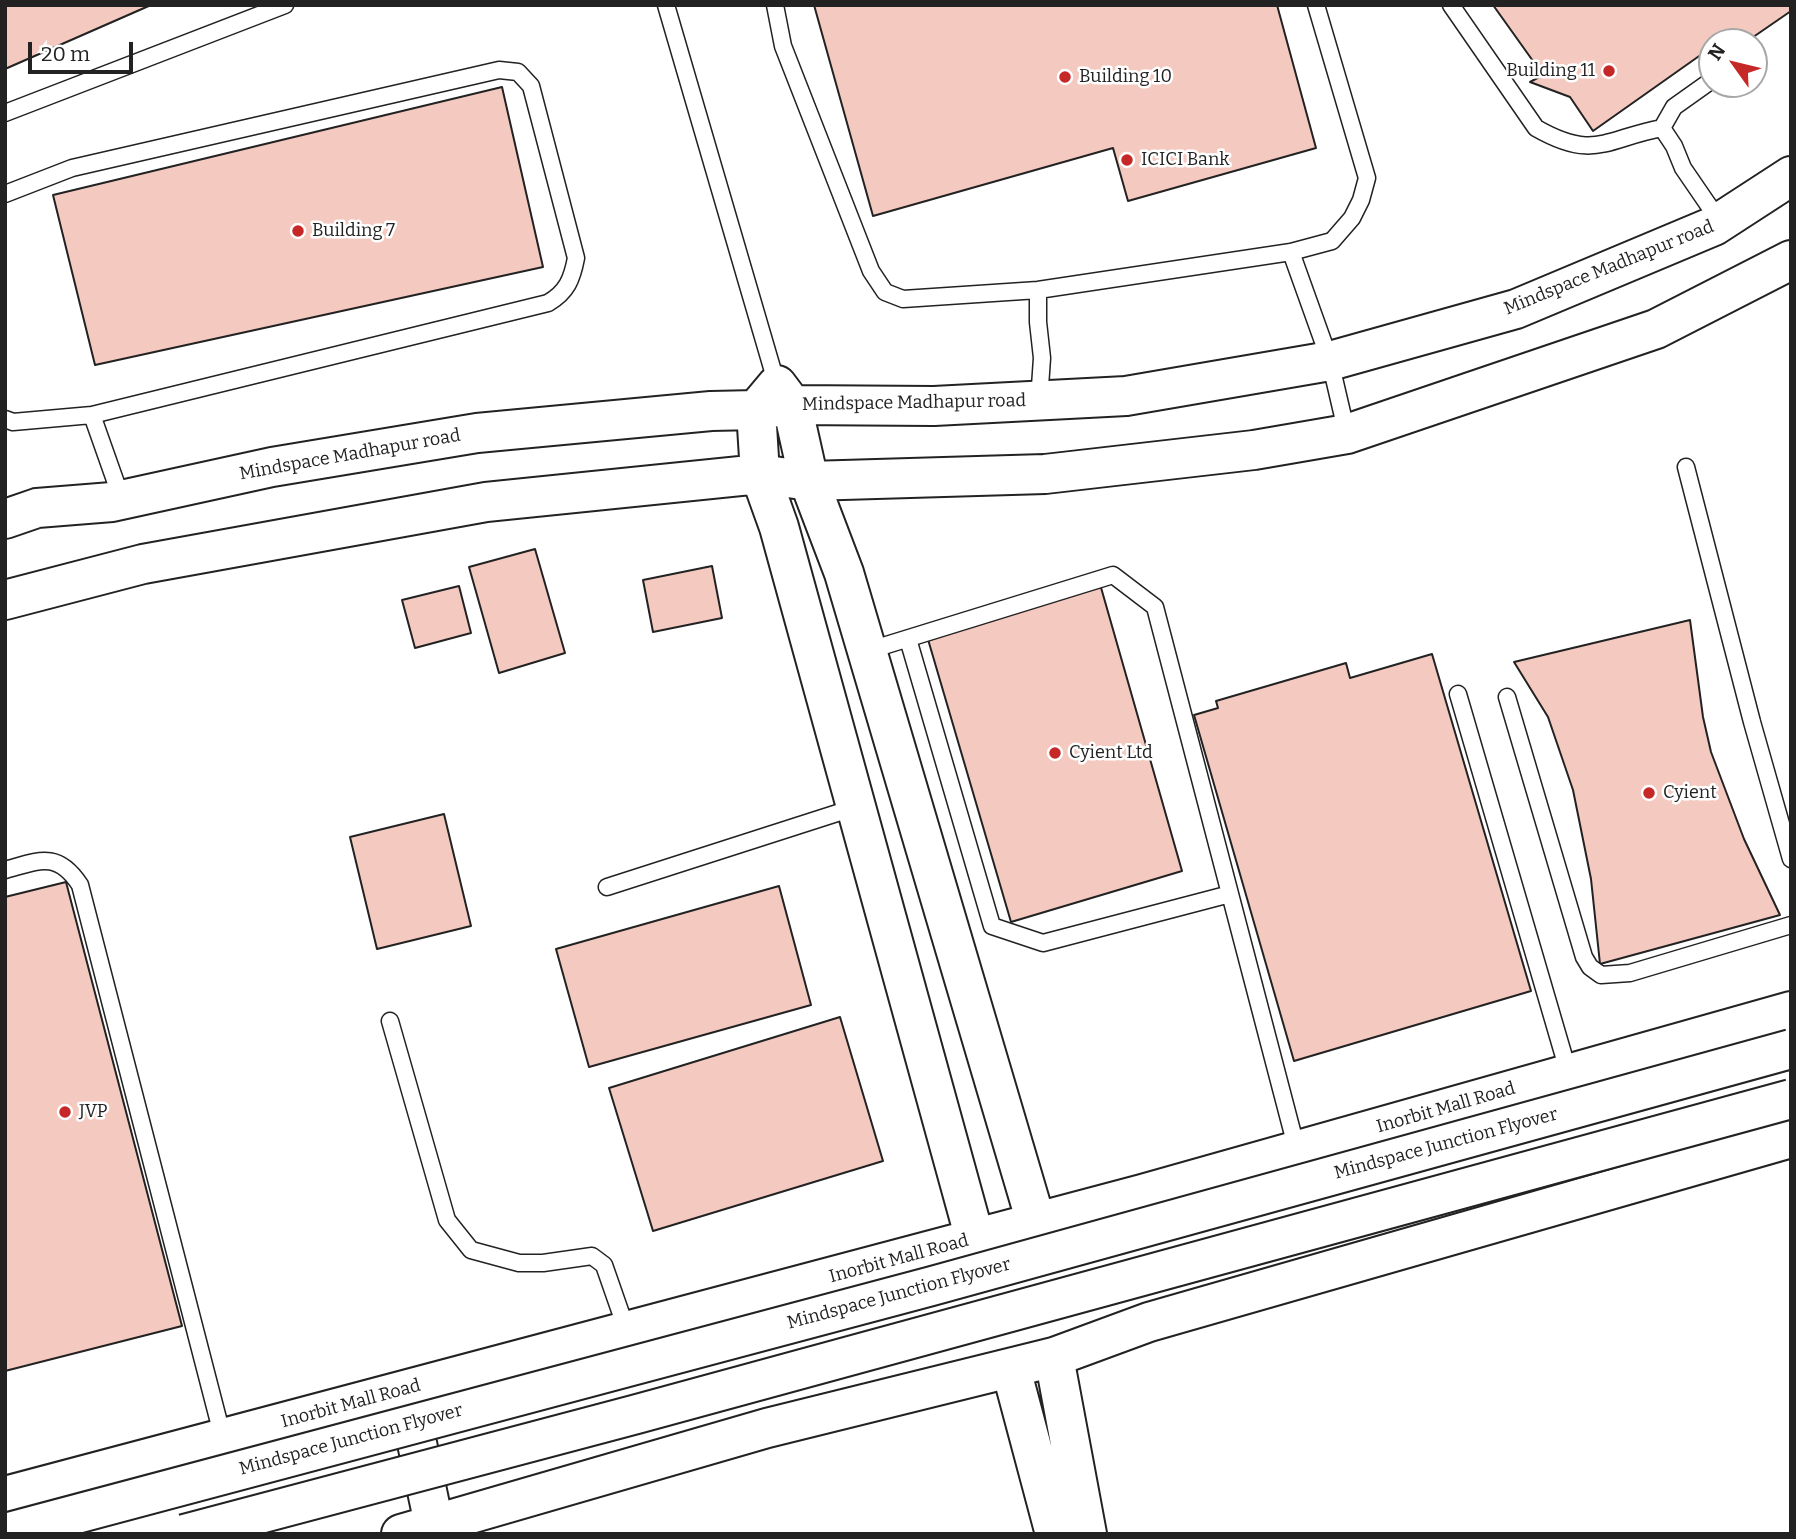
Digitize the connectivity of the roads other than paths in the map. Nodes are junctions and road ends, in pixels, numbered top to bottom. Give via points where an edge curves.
1 (285, 5) edge
2 (666, 5) edge
3 (775, 5) edge
4 (1316, 5) edge
5 (1451, 5) edge
6 (1698, 90) edge
7 (5, 113) edge
8 (1662, 128) junction
9 (1791, 176) edge
10 (5, 194) edge
11 (1720, 222) junction
12 (1291, 252) junction
13 (1791, 260) edge
14 (1038, 290) junction
15 (1329, 361) junction
16 (775, 400) junction
17 (1039, 401) junction
18 (92, 415) junction
19 (5, 419) edge
20 (1347, 434) junction
21 (1686, 467) dead end
22 (760, 474) junction
23 (809, 481) junction
24 (122, 499) junction
25 (5, 519) edge
26 (5, 600) edge
27 (908, 639) junction
28 (867, 651) junction
29 (1458, 694) dead end
30 (1507, 698) dead end
31 (856, 807) junction
32 (1791, 859) edge
33 (5, 870) edge
34 (607, 887) dead end
35 (1230, 894) junction
36 (1791, 925) edge
37 (1791, 1011) edge
38 (390, 1021) dead end
39 (1791, 1049) edge
40 (1569, 1074) junction
41 (1791, 1099) edge
42 (1791, 1138) edge
43 (1297, 1150) junction
44 (1036, 1222) junction
45 (975, 1239) junction
46 (627, 1331) junction
47 (1054, 1357) junction
48 (1011, 1369) junction
49 (406, 1389) junction
50 (223, 1438) junction
51 (5, 1496) edge
52 (417, 1529) edge
53 (5, 1534) edge
54 (184, 1534) edge
55 (1055, 1534) edge
56 (1087, 1534) edge

1 - 7 lane
2 - 16 lane
3 - 14 lane via 783,46 871,271 885,292 903,299
4 - 12 lane via 1367,178 1352,218 1332,241
5 - 8 lane via 1536,128 1546,134 1581,147 1611,144
6 - 8 lane via 1674,107
8 - 11 lane
9 - 11 main road, Mindspace Madhapur road
10 - 18 lane via 72,168 499,70 518,72 531,86 576,258 572,280 561,295 548,303
11 - 15 main road, Mindspace Madhapur road via 1516,309
12 - 14 lane
12 - 15 lane
13 - 20 main road via 1656,329
14 - 17 lane
15 - 17 main road, Mindspace Madhapur road via 1126,396
15 - 20 lane
16 - 17 main road, Mindspace Madhapur road via 934,406
16 - 22 main road
16 - 23 main road
16 - 24 main road, Mindspace Madhapur road via 711,411 477,433 272,467
18 - 19 lane
18 - 24 lane
20 - 23 main road via 1254,450 1045,474
21 - 32 lane
22 - 23 main road
22 - 26 main road via 486,502 143,564
22 - 31 main road via 779,527
23 - 28 main road
24 - 25 main road, Mindspace Madhapur road via 37,509
27 - 28 lane
27 - 35 lane via 992,926 1043,943
27 - 35 lane via 1113,575 1155,607
28 - 44 main road
29 - 40 lane
30 - 36 lane via 1590,967 1601,975 1630,973
31 - 34 lane
31 - 45 main road
33 - 50 lane via 40,859 71,870 80,885
35 - 43 lane
37 - 40 main road, Inorbit Mall Road
38 - 46 lane via 447,1220 471,1250 489,1256 543,1263 592,1256 604,1265
39 - 53 main road, Mindspace Junction Flyover, bridge via 933,1286
40 - 43 main road, Inorbit Mall Road
41 - 54 main road, bridge
42 - 47 main road via 1149,1322
43 - 44 main road, Inorbit Mall Road
44 - 45 main road, Inorbit Mall Road
45 - 46 main road, Inorbit Mall Road
46 - 49 main road, Inorbit Mall Road
47 - 48 main road
47 - 56 main road
48 - 52 main road via 767,1428
48 - 55 main road
49 - 50 main road, Inorbit Mall Road
49 - 52 main road
50 - 51 main road, Inorbit Mall Road

